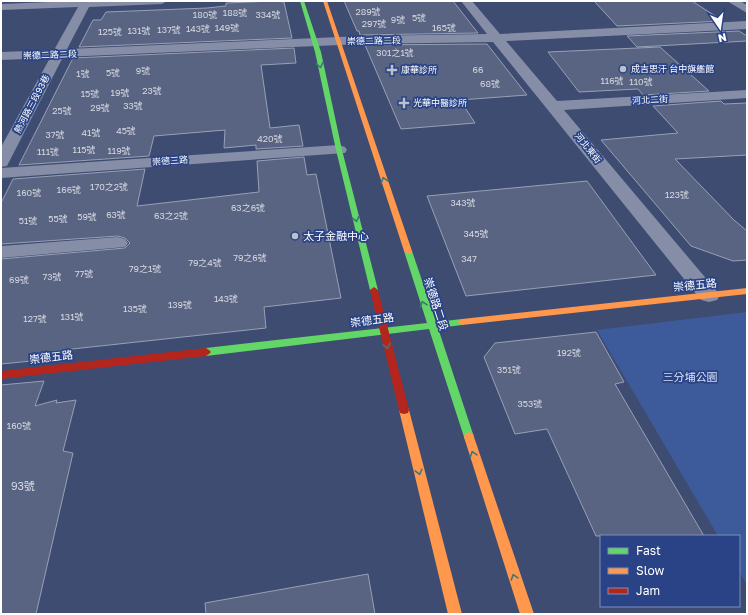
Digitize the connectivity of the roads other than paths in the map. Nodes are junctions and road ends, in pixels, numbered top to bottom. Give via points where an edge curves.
1 (162, 1) edge
2 (302, 1) edge
3 (325, 1) edge
4 (466, 1) edge
5 (732, 1) edge
6 (85, 4) junction
7 (1, 7) edge
8 (747, 10) edge
9 (747, 25) edge
10 (496, 38) junction
11 (338, 41) junction
12 (315, 42) junction
13 (58, 54) junction
14 (1, 56) edge
15 (747, 94) edge
16 (553, 106) junction
17 (339, 150) junction
18 (1, 162) edge
19 (1, 173) edge
20 (118, 243) dead end
21 (1, 252) edge
22 (747, 291) edge
23 (709, 295) junction
24 (431, 325) junction
25 (383, 331) junction
26 (1, 375) edge
27 (455, 614) edge
28 (527, 614) edge

1 - 6 street
2 - 12 main road
3 - 11 main road, 崇德路二段
4 - 10 street, 河北東街
5 - 8 street
6 - 7 street
6 - 13 street, 熱河路三段93巷
9 - 10 street, 崇德二路二段
10 - 11 street, 崇德二路二段
10 - 16 street, 河北東街
11 - 12 street, 崇德二路二段
24 -> 11 main road, 崇德路二段
12 - 13 street, 崇德二路二段
12 -> 17 main road
13 - 14 street, 崇德二路二段
13 - 18 street, 熱河路三段93巷
15 - 16 street, 河北二街
16 - 23 street, 河北東街
17 - 19 street, 崇德三路
17 -> 25 main road
20 - 21 street
22 - 23 main road, 崇德五路
23 - 24 main road, 崇德五路
24 - 25 main road, 崇德五路
28 -> 24 main road, 崇德路二段
25 - 26 main road, 崇德五路
25 -> 27 main road

